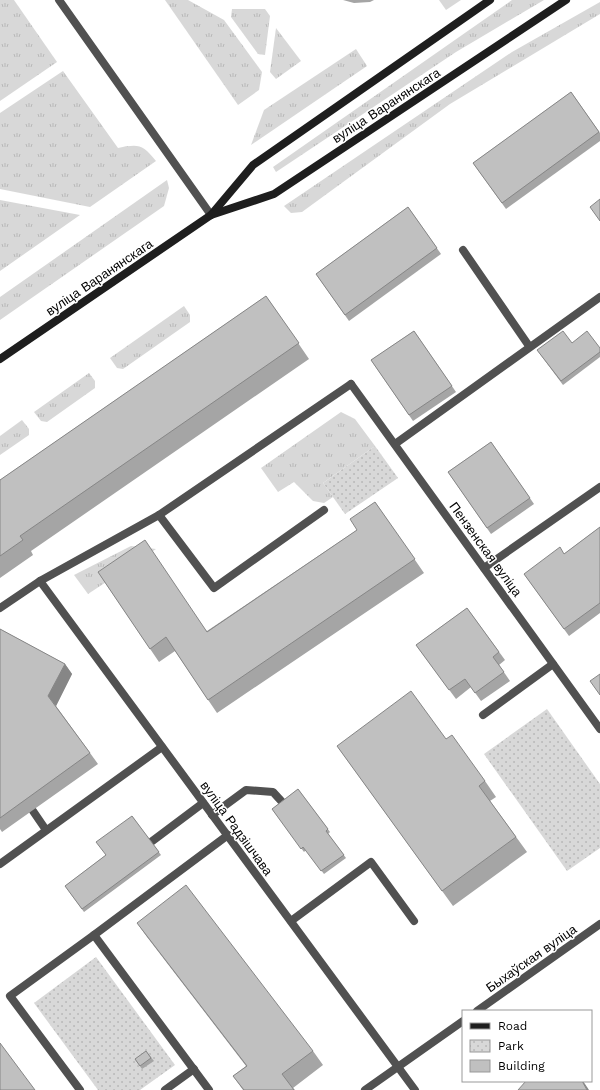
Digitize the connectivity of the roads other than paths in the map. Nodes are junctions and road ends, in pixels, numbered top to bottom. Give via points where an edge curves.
1 (59, 0) edge
2 (490, 0) edge
3 (566, 0) edge
4 (211, 215) junction
5 (463, 250) dead end
6 (600, 297) edge
7 (529, 346) junction
8 (0, 359) edge
9 (395, 444) junction
10 (600, 487) edge
11 (324, 510) dead end
12 (159, 515) junction
13 (484, 568) junction
14 (40, 581) junction
15 (0, 608) edge
16 (553, 664) junction
17 (483, 715) dead end
18 (600, 729) edge
19 (162, 746) junction
20 (203, 803) junction
21 (284, 804) edge
22 (33, 811) edge
23 (212, 815) junction
24 (46, 830) junction
25 (228, 835) junction
26 (151, 842) edge
27 (0, 864) edge
28 (291, 921) junction
29 (414, 921) dead end
30 (600, 924) edge
31 (94, 935) junction
32 (478, 1010) edge
33 (462, 1022) edge
34 (398, 1067) junction
35 (194, 1069) junction
36 (80, 1090) edge
37 (166, 1090) edge
38 (209, 1090) edge
39 (365, 1090) edge
40 (415, 1090) edge

1 - 4 street
2 - 4 main road, вуліца Варанянскага via 253,165
3 - 4 main road, вуліца Варанянскага via 274,194
4 - 8 main road, вуліца Варанянскага
5 - 7 street
6 - 7 street
7 - 9 street
9 - 12 street, Пензенская вуліца via 351,384
9 - 13 street, Пензенская вуліца
10 - 13 street
11 - 12 street via 214,588
12 - 14 street
13 - 16 street, Пензенская вуліца
14 - 15 street
14 - 19 street, вуліца Радзішчава
16 - 17 street
16 - 18 street, Пензенская вуліца
19 - 20 street, вуліца Радзішчава
19 - 24 street
20 - 23 street, вуліца Радзішчава
20 - 26 street
21 - 23 street via 273,792 246,790
22 - 24 street
23 - 25 street, вуліца Радзішчава
24 - 27 street
25 - 28 street, вуліца Радзішчава
25 - 31 street
28 - 29 street via 371,862
28 - 34 street, вуліца Радзішчава
30 - 32 street, Быхаўская вуліца
31 - 35 street
31 - 36 street via 10,996
33 - 34 street
34 - 39 street
34 - 40 street, вуліца Радзішчава
35 - 37 street
35 - 38 street

